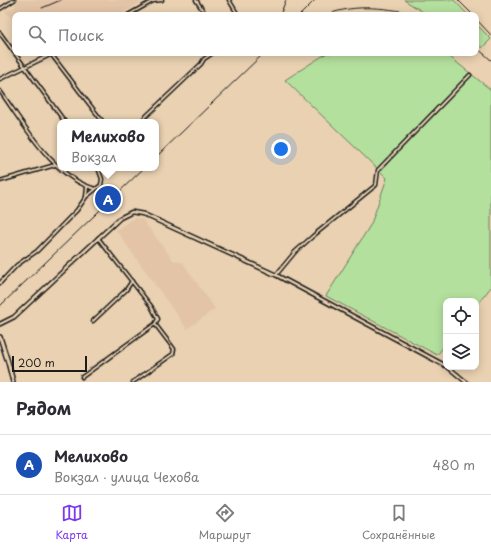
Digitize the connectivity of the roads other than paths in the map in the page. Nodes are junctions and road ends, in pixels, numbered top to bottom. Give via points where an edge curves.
1 (14, 0) edge
2 (162, 0) edge
3 (196, 0) edge
4 (229, 0) edge
5 (0, 9) edge
6 (134, 12) edge
7 (204, 12) edge
8 (236, 12) edge
9 (0, 33) edge
10 (12, 50) edge
11 (16, 56) edge
12 (49, 56) edge
13 (54, 56) edge
14 (208, 56) edge
15 (25, 68) junction
16 (470, 75) dead end
17 (0, 79) edge
18 (0, 91) edge
19 (63, 119) edge
20 (101, 119) edge
21 (143, 119) edge
22 (55, 165) joint
23 (63, 171) edge
24 (99, 171) edge
25 (0, 181) edge
26 (88, 187) junction
27 (96, 189) junction
28 (86, 197) junction
29 (98, 238) junction
30 (276, 275) junction
31 (132, 281) junction
32 (0, 283) edge
33 (93, 321) dead end
34 (0, 324) edge
35 (155, 324) junction
36 (0, 337) edge
37 (443, 364) edge
38 (452, 370) edge
39 (82, 377) dead end
40 (13, 382) edge
41 (133, 382) edge
42 (466, 382) edge

1 - 5 street
2 - 6 street
3 - 7 street
4 - 8 street
9 - 10 street
11 - 15 street
12 - 15 street
13 - 20 street
14 - 21 street
15 - 17 street
15 - 19 street
16 - 30 street via 378,170 376,185 295,252
18 - 22 street
22 - 25 street
23 - 26 street
24 - 27 street via 102,182
26 - 27 street
26 - 28 street
27 - 28 street
28 - 32 street via 78,210
29 - 30 street via 122,216 128,212 136,212
29 - 31 street
29 - 34 street via 14,317
30 - 37 street
31 - 33 street
31 - 35 street via 156,313 158,319
35 - 39 street
35 - 41 street via 174,349 173,354
36 - 40 main road
38 - 42 street

